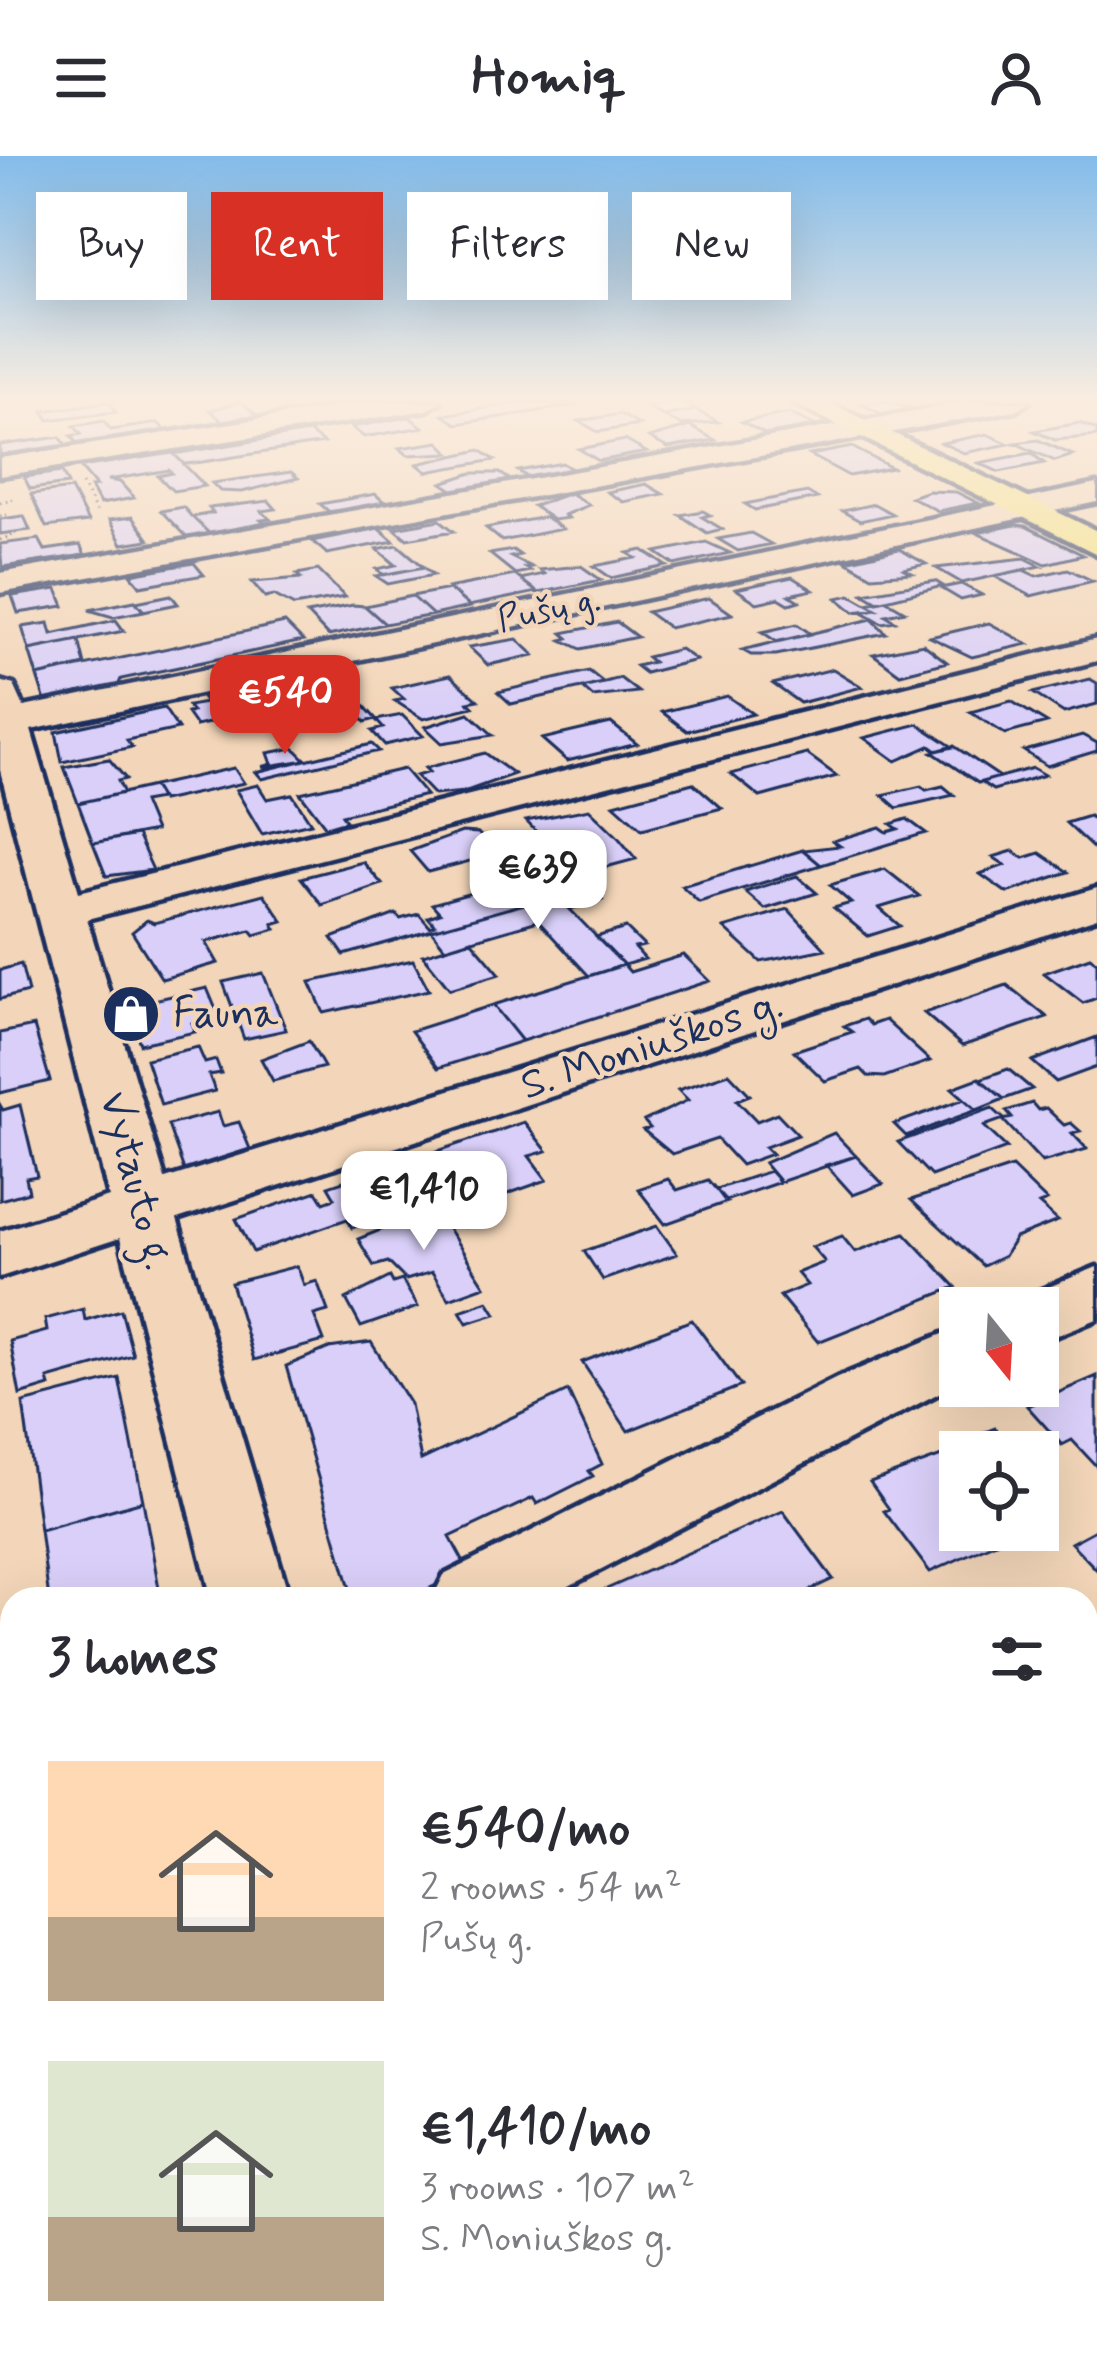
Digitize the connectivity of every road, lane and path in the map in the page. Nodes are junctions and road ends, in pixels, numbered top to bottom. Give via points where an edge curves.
1 (441, 505) edge
2 (1015, 505) edge
3 (1044, 505) edge
4 (1024, 509) junction
5 (13, 535) dead end
6 (0, 540) edge
7 (1097, 544) edge
8 (0, 583) edge
9 (1097, 650) edge
10 (3, 713) edge
11 (1097, 902) edge
12 (62, 911) junction
13 (142, 1211) junction
14 (0, 1254) edge
15 (1097, 1292) edge
16 (1059, 1309) edge
17 (939, 1362) edge
18 (248, 1587) edge
19 (494, 1587) edge

1 - 8 street
2 - 4 main road
3 - 4 street, Pušų g.
4 - 7 main road
4 - 10 street, Pušų g.
5 - 6 path
9 - 12 street
10 - 12 street, Vytauto g.
11 - 13 street, S. Moniuškos g.
12 - 13 street, Vytauto g.
13 - 14 street, S. Moniuškos g.
13 - 18 street, Vytauto g.
15 - 16 street
17 - 19 street

